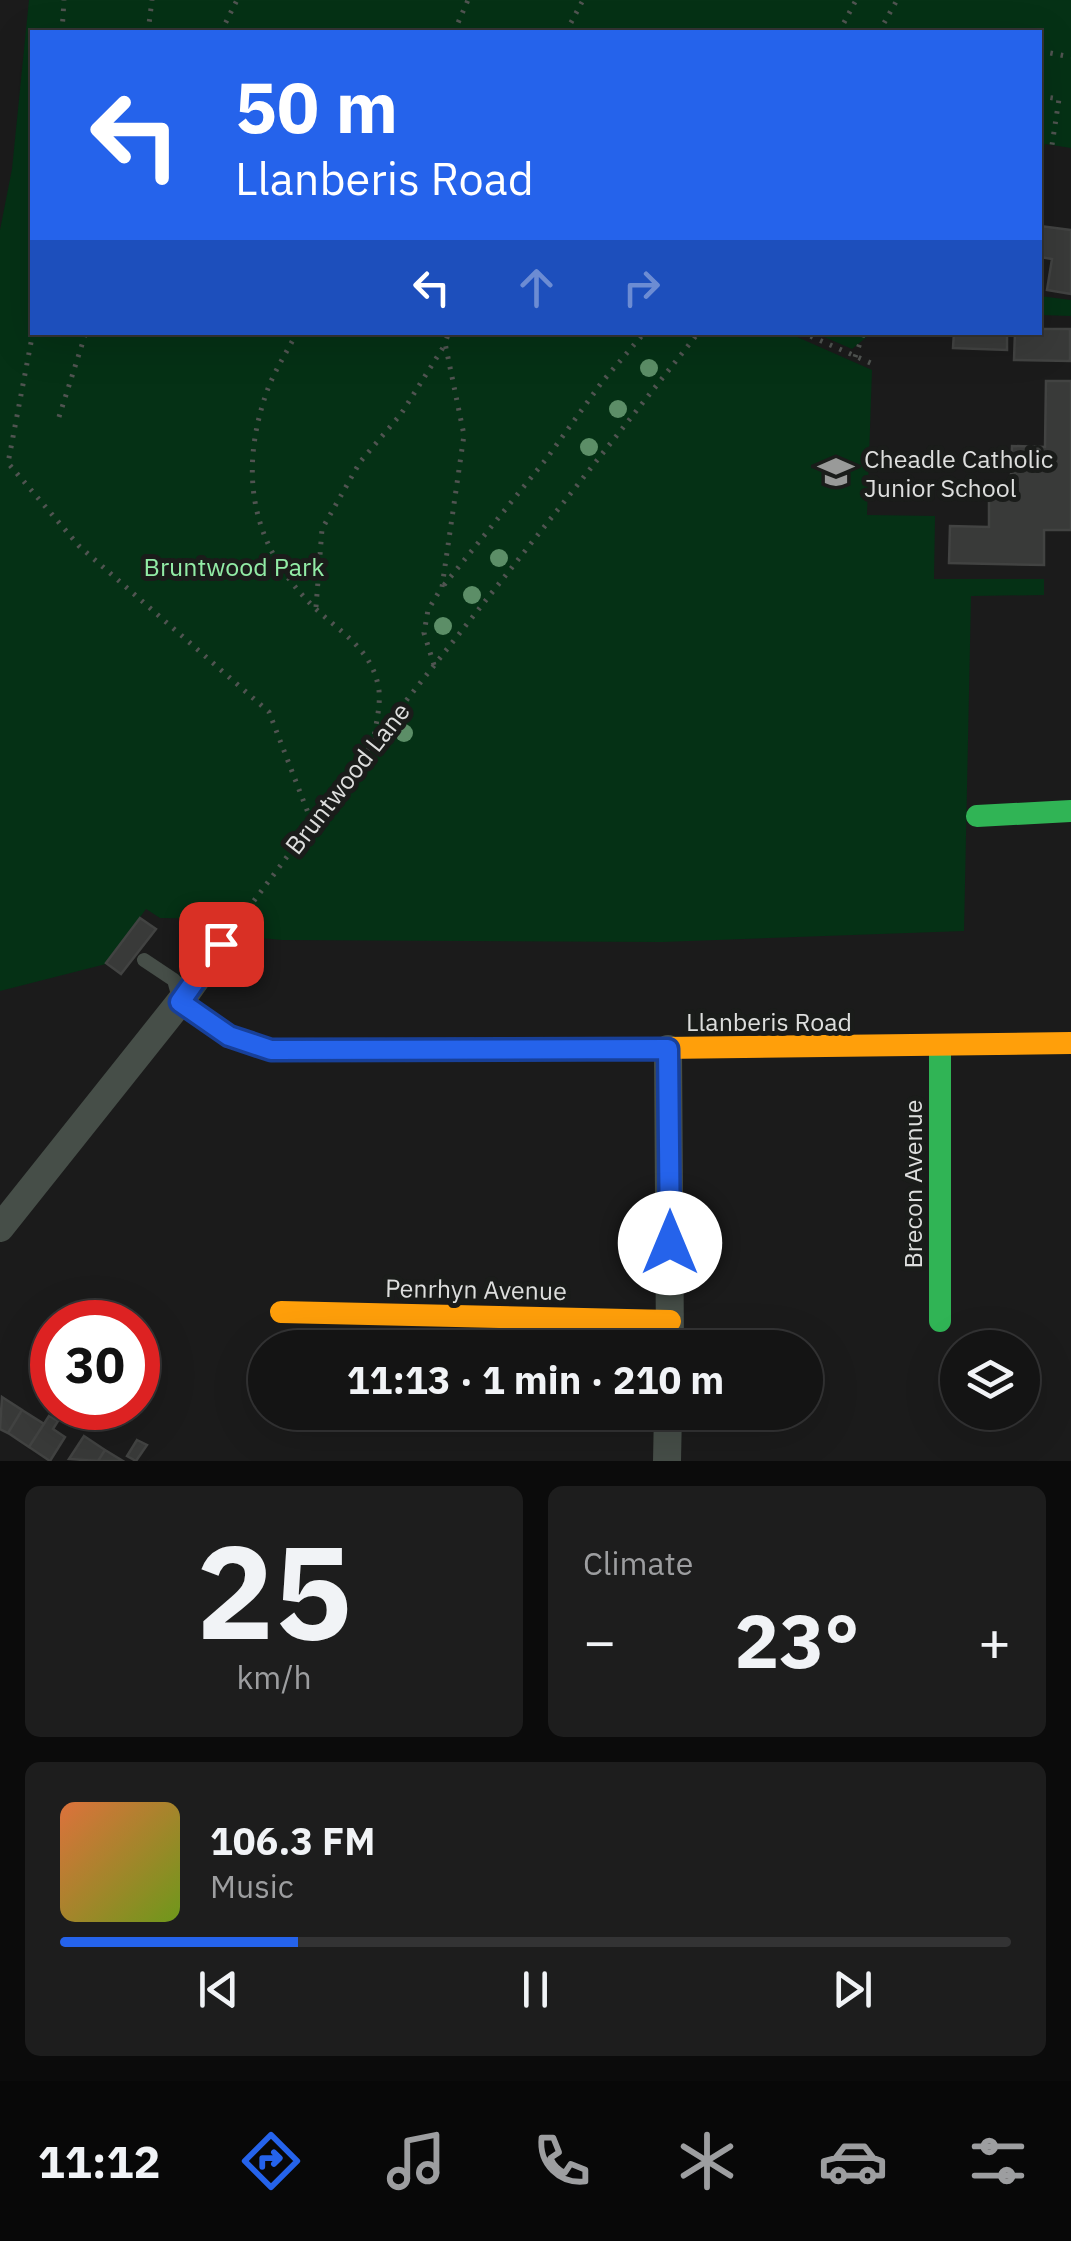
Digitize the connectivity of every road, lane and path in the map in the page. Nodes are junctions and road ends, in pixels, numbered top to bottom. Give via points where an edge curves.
1 (64, 0) edge
2 (152, 0) edge
3 (237, 0) edge
4 (468, 0) edge
5 (583, 0) edge
6 (856, 0) edge
7 (897, 0) edge
8 (62, 30) edge
9 (148, 30) edge
10 (222, 30) edge
11 (455, 30) edge
12 (567, 30) edge
13 (840, 30) edge
14 (880, 30) edge
15 (1042, 51) edge
16 (1071, 57) edge
17 (1042, 96) edge
18 (1052, 145) dead end
19 (32, 335) edge
20 (85, 335) edge
21 (295, 335) edge
22 (448, 335) edge
23 (642, 335) edge
24 (698, 335) edge
25 (808, 335) edge
26 (863, 335) edge
27 (445, 343) junction
28 (856, 356) junction
29 (873, 364) dead end
30 (60, 417) dead end
31 (442, 587) junction
32 (316, 608) junction
33 (434, 666) junction
34 (374, 741) junction
35 (1071, 811) edge
36 (977, 816) dead end
37 (312, 823) junction
38 (221, 944) joint
39 (144, 960) dead end
40 (180, 1002) junction
41 (1071, 1044) edge
42 (940, 1047) junction
43 (668, 1049) junction
44 (0, 1228) edge
45 (281, 1312) dead end
46 (940, 1321) dead end
47 (599, 1330) edge
48 (670, 1330) edge
49 (668, 1430) edge
50 (667, 1461) edge

1 - 8 path
2 - 9 path
3 - 10 path
4 - 11 path
5 - 12 path
6 - 13 path
7 - 14 path
15 - 16 path
17 - 18 path via 1059,100
19 - 37 path via 8,463 80,546 268,712
20 - 30 path
21 - 32 path via 267,390 252,442 251,489 278,562
22 - 27 path
23 - 31 path
24 - 33 path, Bruntwood Lane
25 - 28 path
26 - 28 path
27 - 31 path via 464,435
27 - 32 path via 322,528
28 - 29 path
31 - 33 path via 424,633
32 - 34 path via 364,652 379,687
33 - 34 path, Bruntwood Lane
34 - 37 path, Bruntwood Lane
35 - 36 street
37 - 38 path, Bruntwood Lane
38 - 40 street
39 - 40 lane via 174,980
40 - 43 street, Llanberis Road via 229,1036 271,1050
40 - 44 street
41 - 42 street, Llanberis Road
42 - 43 street, Llanberis Road
42 - 46 street, Brecon Avenue
43 - 48 street
45 - 47 street, Penrhyn Avenue
49 - 50 street

